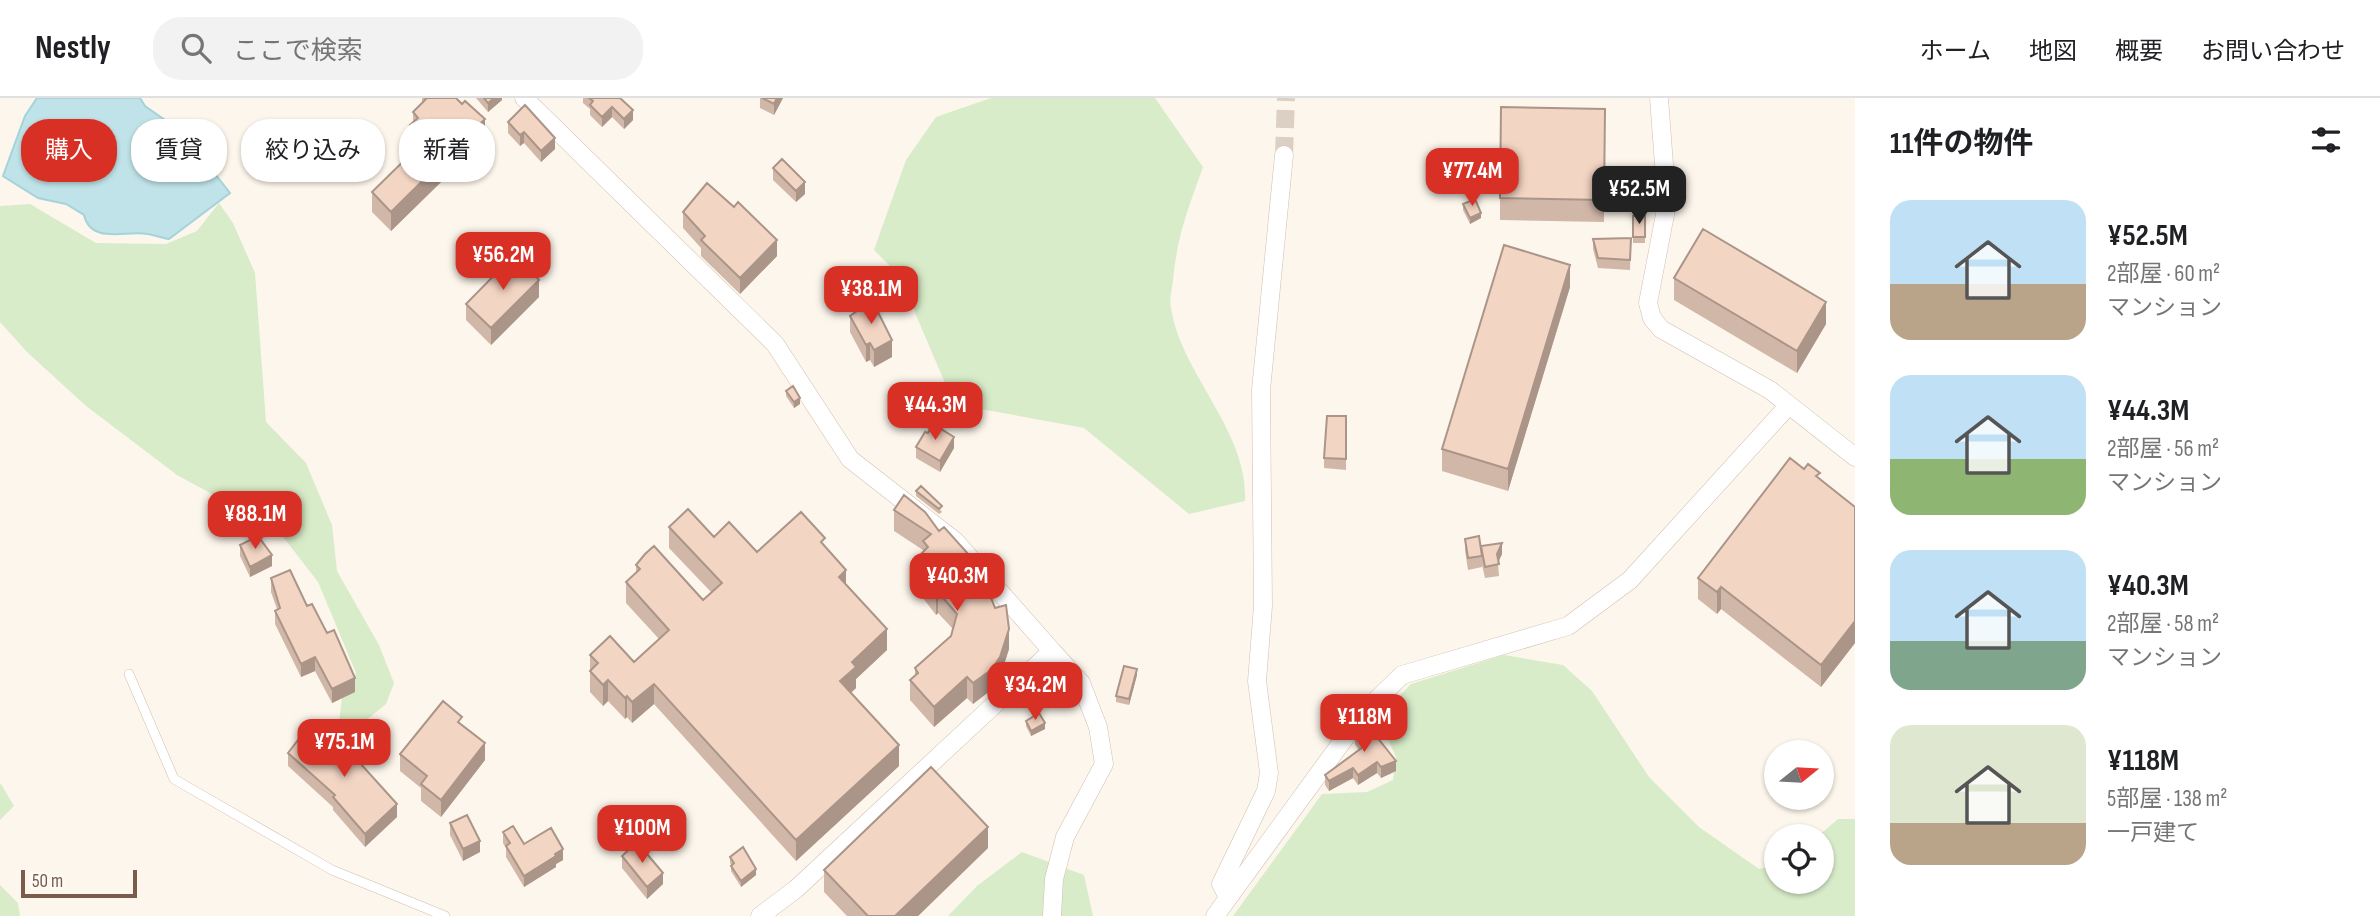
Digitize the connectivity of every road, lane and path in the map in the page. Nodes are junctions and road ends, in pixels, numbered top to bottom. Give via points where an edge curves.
1 (1659, 98) edge
2 (530, 100) edge
3 (1284, 155) tunnel mouth
4 (1788, 406) junction
5 (1855, 457) edge
6 (1052, 651) junction
7 (129, 674) dead end
8 (1228, 897) junction
9 (445, 916) edge
10 (760, 916) edge
11 (1052, 916) edge
12 (1215, 916) edge

1 - 4 street via 1667,204 1649,288 1652,317 1661,329 1770,390
2 - 6 street via 775,344 850,460 955,541
3 - 8 street via 1261,390 1263,606 1257,681 1269,773 1266,791 1221,884
4 - 5 street
4 - 8 street via 1630,580 1568,626 1402,675 1363,713
6 - 10 street via 796,889
6 - 11 street via 1081,683 1098,727 1104,764 1065,838 1054,879
7 - 9 lane via 174,779 332,870
8 - 12 street

